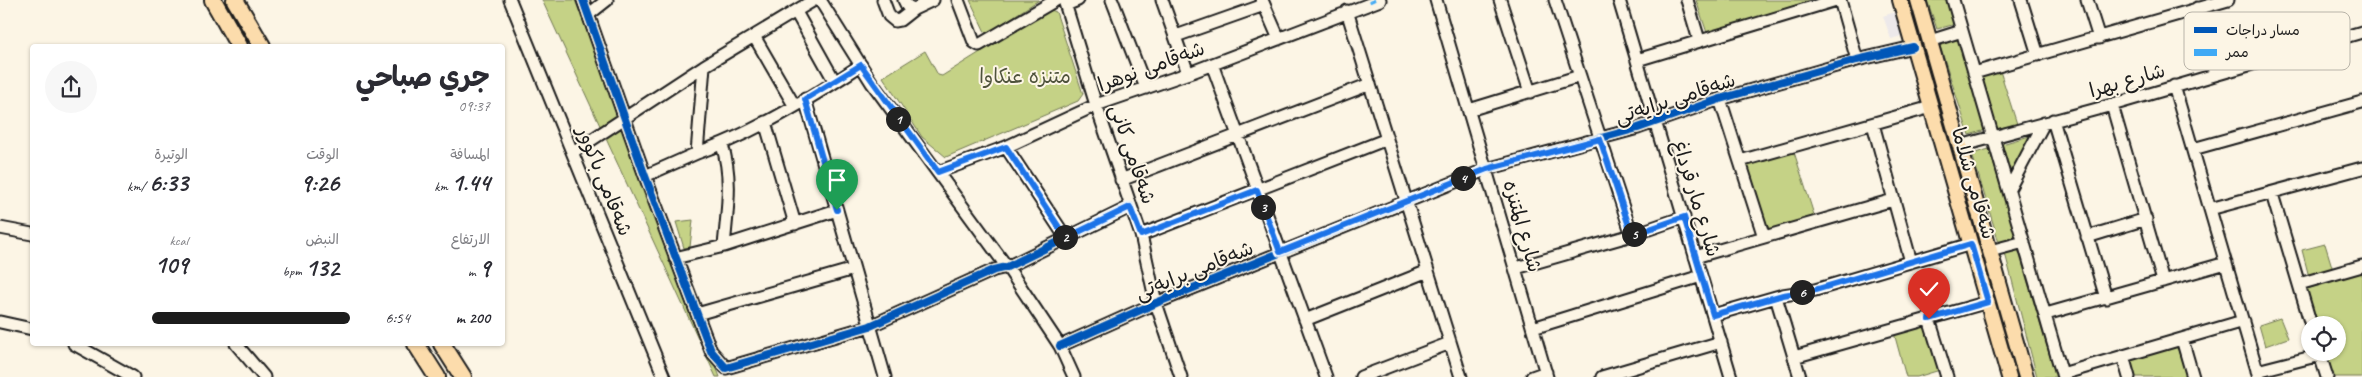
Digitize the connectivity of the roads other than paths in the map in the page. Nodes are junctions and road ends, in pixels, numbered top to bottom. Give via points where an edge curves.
1 (213, 0) edge
2 (235, 0) edge
3 (510, 0) edge
4 (583, 0) edge
5 (607, 0) edge
6 (814, 0) edge
7 (820, 0) edge
8 (883, 0) edge
9 (904, 0) edge
10 (933, 0) edge
11 (958, 0) edge
12 (1078, 0) edge
13 (1112, 0) edge
14 (1162, 0) edge
15 (1436, 0) edge
16 (1500, 0) edge
17 (1555, 0) edge
18 (1619, 0) edge
19 (1687, 0) edge
20 (1836, 0) edge
21 (1840, 0) edge
22 (1900, 0) edge
23 (1918, 0) edge
24 (1953, 0) edge
25 (2021, 0) edge
26 (2087, 0) edge
27 (2228, 0) edge
28 (1375, 1) edge
29 (1062, 2) edge
30 (1263, 3) edge
31 (2197, 8) junction
32 (914, 9) junction
33 (1347, 11) junction
34 (796, 12) junction
35 (2198, 12) edge
36 (588, 15) junction
37 (1962, 31) junction
38 (754, 36) junction
39 (1176, 36) junction
40 (2099, 38) junction
41 (1279, 39) junction
42 (1699, 40) junction
43 (1930, 41) junction
44 (238, 44) edge
45 (261, 44) edge
46 (1914, 47) junction
47 (2038, 56) junction
48 (1637, 60) junction
49 (1857, 60) junction
50 (1212, 64) junction
51 (861, 65) junction
52 (704, 66) junction
53 (2215, 70) edge
54 (2230, 70) edge
55 (1188, 73) junction
56 (1974, 73) junction
57 (2216, 74) junction
58 (1580, 76) junction
59 (835, 82) junction
60 (1370, 84) junction
61 (2174, 86) junction
62 (1146, 88) junction
63 (1530, 92) junction
64 (805, 99) junction
65 (1720, 99) junction
66 (2362, 102) edge
67 (794, 105) junction
68 (1096, 105) junction
69 (2112, 105) junction
70 (1931, 107) junction
71 (1469, 110) junction
72 (624, 120) junction
73 (765, 122) junction
74 (1655, 122) junction
75 (2048, 122) junction
76 (1873, 124) junction
77 (1237, 134) junction
78 (1993, 138) junction
79 (1387, 139) junction
80 (1600, 139) junction
81 (722, 144) junction
82 (1960, 146) junction
83 (1006, 147) junction
84 (2193, 149) junction
85 (573, 152) junction
86 (697, 153) junction
87 (1740, 161) junction
88 (1487, 169) junction
89 (2361, 171) edge
90 (938, 172) junction
91 (645, 176) junction
92 (1121, 180) junction
93 (2009, 189) junction
94 (1257, 190) junction
95 (2272, 194) junction
96 (1406, 200) junction
97 (1893, 200) junction
98 (1130, 207) junction
99 (2210, 209) junction
100 (837, 210) junction
101 (1684, 217) junction
102 (2146, 219) junction
103 (795, 224) junction
104 (0, 228) edge
105 (30, 234) edge
106 (1141, 235) junction
107 (1632, 235) junction
108 (2086, 237) junction
109 (1066, 238) junction
110 (1764, 238) junction
111 (2024, 242) junction
112 (1971, 244) junction
113 (724, 246) junction
114 (1990, 251) junction
115 (1280, 252) junction
116 (1696, 257) junction
117 (675, 258) junction
118 (1911, 262) junction
119 (2226, 263) junction
120 (1007, 267) junction
121 (1516, 268) junction
122 (2361, 268) edge
123 (854, 269) junction
124 (1428, 271) junction
125 (1701, 276) junction
126 (2164, 281) junction
127 (2299, 284) junction
128 (1776, 297) junction
129 (2106, 298) junction
130 (1988, 302) junction
131 (1156, 303) junction
132 (697, 314) junction
133 (2046, 314) junction
134 (1713, 315) junction
135 (2308, 316) edge
136 (1929, 319) junction
137 (1305, 320) junction
138 (2243, 321) junction
139 (0, 322) edge
140 (870, 326) junction
141 (1533, 328) junction
142 (30, 329) edge
143 (2182, 339) junction
144 (1450, 342) junction
145 (1721, 342) junction
146 (81, 346) edge
147 (238, 346) edge
148 (417, 346) edge
149 (443, 346) edge
150 (1060, 346) junction
151 (2123, 356) junction
152 (1794, 358) junction
153 (2301, 360) edge
154 (2322, 361) edge
155 (2024, 372) edge
156 (2008, 374) edge
157 (2258, 374) edge
158 (1547, 375) edge
159 (2063, 376) edge
160 (133, 377) edge
161 (264, 377) edge
162 (437, 377) edge
163 (463, 377) edge
164 (664, 377) edge
165 (885, 377) edge
166 (1074, 377) edge
167 (1181, 377) edge
168 (1326, 377) edge
169 (1361, 377) edge
170 (1461, 377) edge
171 (1532, 377) edge
172 (1602, 377) edge
173 (1731, 377) edge
174 (1800, 377) edge
175 (1946, 377) edge
176 (2129, 377) edge
177 (2193, 377) edge
178 (2327, 377) edge

1 - 44 highway
2 - 45 highway
3 - 85 street, شەقامی باکوور
4 - 36 street
5 - 36 street
6 - 34 street
7 - 51 street
8 - 32 street via 889,16 896,21
9 - 32 street
10 - 32 street
11 - 29 street via 974,42 979,45
12 - 29 street
13 - 62 street
14 - 39 street
15 - 71 street, شارع المتنزه
16 - 63 street
17 - 58 street
18 - 48 street, شارع مار قرداغ
19 - 42 street
20 - 42 street
21 - 49 street
22 - 46 main road, شەقامی شلاما
23 - 43 main road, شەقامی شلاما
24 - 37 street
25 - 47 street
26 - 40 street
27 - 31 street
28 - 33 street, شەقامی نوهرا
29 - 68 street, شەقامی کانی
30 - 39 street
30 - 41 street
31 - 35 street
31 - 40 street
33 - 41 street, شەقامی نوهرا
33 - 60 street
34 - 38 street
34 - 59 street
36 - 72 street
37 - 43 street
37 - 56 street
38 - 52 street
38 - 67 street
39 - 55 street
40 - 47 street
41 - 50 street, شەقامی نوهرا
42 - 48 street
43 - 82 main road, شەقامی شلاما
46 - 49 street, شەقامی برایەتی
46 - 70 main road, شەقامی شلاما
47 - 56 street
48 - 74 street, شارع مار قرداغ
49 - 65 street, شەقامی برایەتی
50 - 55 street, شەقامی نوهرا
50 - 77 street
51 - 59 street
51 - 90 street
52 - 72 street
52 - 86 street
53 - 57 street
54 - 57 street, شارع بهرا
55 - 62 street, شەقامی نوهرا
56 - 78 street
57 - 61 street, شارع بهرا
58 - 63 street
58 - 80 street
59 - 64 street
60 - 77 street
60 - 79 street
61 - 69 street, شارع بهرا
61 - 84 street
62 - 68 street, شەقامی نوهرا
63 - 71 street
64 - 67 street
64 - 100 street
65 - 74 street, شەقامی برایەتی
65 - 87 street
66 - 84 street
67 - 73 street
68 - 83 street, شەقامی نوهرا
68 - 92 street, شەقامی کانی
69 - 75 street, شارع بهرا
69 - 102 street
70 - 76 street
70 - 112 main road, شەقامی شلاما
71 - 88 street, شارع المتنزه
72 - 85 street
72 - 91 street
73 - 81 street
73 - 103 street
74 - 80 street, شەقامی برایەتی
74 - 101 street, شارع مار قرداغ
75 - 78 street, شارع بهرا
75 - 93 street
75 - 108 street
76 - 87 street
76 - 97 street
77 - 92 street
77 - 94 street
78 - 82 street, شارع بهرا
78 - 93 street
79 - 94 street
79 - 96 street
80 - 88 street, شەقامی برایەتی
80 - 107 street
81 - 86 street
81 - 113 street via 728,163 729,188
82 - 114 main road, شەقامی شلاما
83 - 90 street, شەقامی نوهرا
83 - 109 street
84 - 99 street
85 - 164 street, شەقامی باکوور
86 - 91 street
87 - 110 street
88 - 96 street, شەقامی برایەتی
88 - 121 street, شارع المتنزه
89 - 95 street
90 - 120 street
91 - 117 street
92 - 98 street, شەقامی کانی
93 - 111 street
94 - 106 street
94 - 115 street
95 - 99 street
95 - 127 street
96 - 115 street, شەقامی برایەتی
96 - 124 street
97 - 110 street
97 - 118 street
98 - 106 street, شەقامی کانی
98 - 109 street
99 - 119 street
100 - 103 street
100 - 123 street
101 - 107 street
101 - 116 street, شارع مار قرداغ
102 - 108 street
102 - 126 street
103 - 113 street
104 - 105 street
106 - 131 street, شەقامی کانی
107 - 121 street
108 - 129 street
109 - 120 street
110 - 116 street
111 - 114 street
111 - 133 street
112 - 118 street
112 - 130 main road, شەقامی شلاما
113 - 117 street
114 - 155 main road, شەقامی شلاما
115 - 131 street, شەقامی برایەتی
115 - 137 street
116 - 125 street, شارع مار قرداغ
117 - 132 street
118 - 128 street via 1815,290
119 - 126 street
119 - 138 street
120 - 140 street
120 - 150 street
121 - 141 street, شارع المتنزه
122 - 127 street
123 - 132 street
123 - 140 street
124 - 137 street
124 - 144 street
125 - 134 street, شارع مار قرداغ
125 - 141 street
126 - 129 street
127 - 135 street
128 - 134 street
128 - 152 street
129 - 133 street
130 - 136 street
130 - 156 main road, شەقامی شلاما
131 - 150 street, شەقامی برایەتی
131 - 167 street, شەقامی کانی
132 - 140 street via 711,351 726,368
133 - 159 street
134 - 145 street, شارع مار قرداغ
136 - 152 street
136 - 175 street
137 - 168 street
138 - 143 street
138 - 157 street
139 - 142 street
140 - 165 street
141 - 158 street, شارع المتنزه
143 - 151 street
143 - 177 street
144 - 169 street
144 - 170 street
145 - 172 street
145 - 173 street, شارع مار قرداغ
146 - 160 street
147 - 161 street
148 - 162 highway
149 - 163 highway
150 - 166 street
151 - 159 street
151 - 176 street
152 - 174 street
153 - 157 street
154 - 178 street
155 - 156 main road
158 - 171 street

